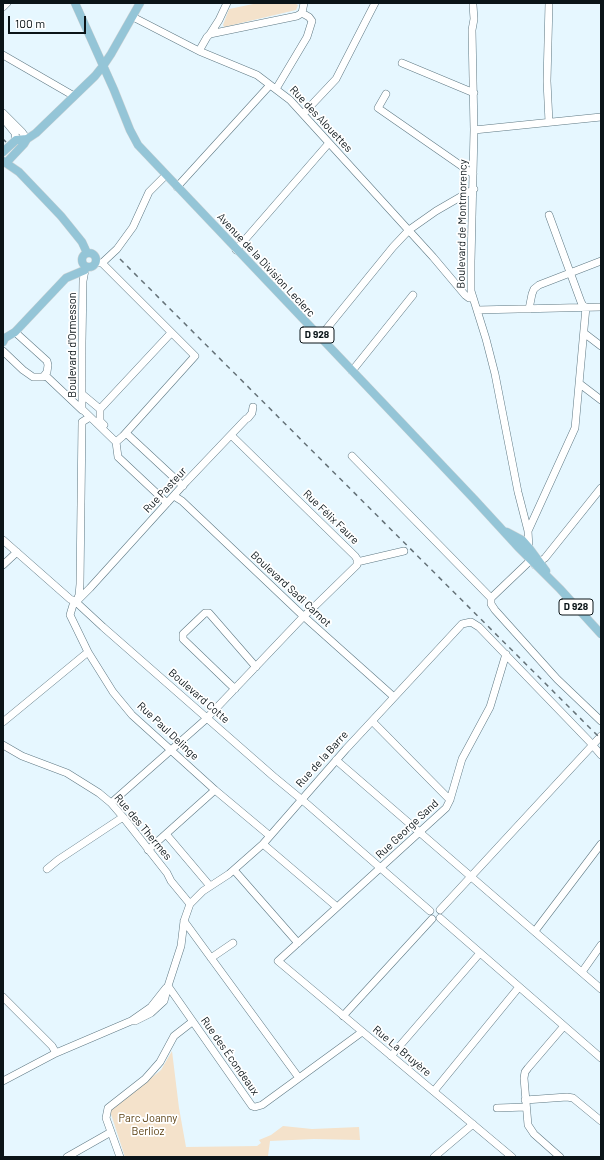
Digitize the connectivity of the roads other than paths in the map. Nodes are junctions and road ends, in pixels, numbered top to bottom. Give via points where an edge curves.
1 (7, 3) edge
2 (75, 3) edge
3 (140, 3) edge
4 (226, 3) edge
5 (304, 3) edge
6 (375, 3) edge
7 (549, 3) edge
8 (473, 4) edge
9 (3, 7) edge
10 (302, 12) junction
11 (133, 17) junction
12 (210, 34) junction
13 (199, 51) junction
14 (3, 55) edge
15 (402, 63) dead end
16 (103, 66) junction
17 (273, 87) junction
18 (474, 93) junction
19 (386, 94) dead end
20 (74, 96) junction
21 (3, 114) edge
22 (303, 114) junction
23 (601, 117) edge
24 (3, 118) edge
25 (548, 122) junction
26 (474, 130) junction
27 (25, 137) junction
28 (16, 140) junction
29 (329, 143) junction
30 (3, 152) edge
31 (13, 155) junction
32 (4, 164) edge
33 (19, 172) junction
34 (473, 174) junction
35 (166, 175) junction
36 (177, 187) junction
37 (474, 189) junction
38 (549, 215) dead end
39 (409, 230) junction
40 (236, 250) junction
41 (87, 253) junction
42 (601, 261) edge
43 (99, 263) junction
44 (86, 269) junction
45 (571, 272) junction
46 (413, 295) dead end
47 (473, 298) junction
48 (585, 307) junction
49 (601, 307) edge
50 (529, 309) junction
51 (477, 310) junction
52 (15, 332) junction
53 (171, 333) junction
54 (584, 333) junction
55 (4, 338) edge
56 (319, 338) junction
57 (601, 346) edge
58 (3, 351) edge
59 (352, 371) junction
60 (45, 375) junction
61 (580, 384) junction
62 (82, 395) junction
63 (73, 400) junction
64 (601, 400) edge
65 (98, 407) junction
66 (253, 407) dead end
67 (82, 409) junction
68 (90, 417) junction
69 (82, 422) junction
70 (98, 422) junction
71 (126, 433) junction
72 (231, 435) junction
73 (118, 441) junction
74 (352, 456) dead end
75 (183, 486) junction
76 (601, 488) edge
77 (174, 496) junction
78 (167, 503) junction
79 (527, 529) junction
80 (3, 540) edge
81 (521, 541) junction
82 (529, 548) junction
83 (404, 551) dead end
84 (17, 552) junction
85 (535, 560) junction
86 (358, 562) junction
87 (3, 565) edge
88 (80, 584) junction
89 (90, 588) junction
90 (491, 598) junction
91 (76, 602) junction
92 (304, 616) junction
93 (599, 632) edge
94 (88, 652) junction
95 (506, 654) junction
96 (256, 667) junction
97 (235, 689) junction
98 (394, 697) junction
99 (207, 718) junction
100 (372, 721) junction
101 (601, 721) edge
102 (3, 722) edge
103 (601, 736) edge
104 (3, 745) edge
105 (592, 745) junction
106 (172, 750) junction
107 (601, 755) edge
108 (336, 760) junction
109 (215, 790) junction
110 (302, 799) junction
111 (450, 800) junction
112 (111, 804) junction
113 (123, 817) junction
114 (420, 832) junction
115 (166, 834) junction
116 (270, 836) junction
117 (263, 844) junction
118 (601, 844) edge
119 (148, 850) junction
120 (381, 868) junction
121 (47, 869) dead end
122 (234, 870) junction
123 (470, 877) junction
124 (210, 886) junction
125 (190, 904) junction
126 (337, 907) junction
127 (440, 910) junction
128 (430, 911) junction
129 (440, 918) junction
130 (432, 919) junction
131 (184, 921) junction
132 (535, 931) junction
133 (233, 943) dead end
134 (298, 943) junction
135 (601, 945) edge
136 (480, 953) junction
137 (211, 958) junction
138 (278, 961) joint
139 (582, 972) junction
140 (168, 986) junction
141 (519, 987) junction
142 (601, 989) edge
143 (3, 997) edge
144 (343, 1016) junction
145 (192, 1022) junction
146 (564, 1026) junction
147 (362, 1032) junction
148 (56, 1053) junction
149 (391, 1056) junction
150 (601, 1058) edge
151 (299, 1078) junction
152 (3, 1081) edge
153 (434, 1091) junction
154 (526, 1103) junction
155 (497, 1108) dead end
156 (601, 1121) edge
157 (473, 1124) junction
158 (111, 1132) junction
159 (67, 1157) edge
160 (120, 1157) edge
161 (434, 1157) edge
162 (512, 1157) edge
163 (560, 1157) edge

1 - 9 street
2 - 16 main road, Avenue de la Division Leclerc / D 928
3 - 11 main road
4 - 12 street
5 - 10 street
6 - 22 street via 336,79
7 - 25 street
8 - 18 street, Boulevard de Montmorency via 469,19 472,30
10 - 12 street via 297,16
10 - 17 street via 312,21 307,37
11 - 13 street, Rue des Alouettes
11 - 16 main road
12 - 13 street
13 - 17 street, Rue des Alouettes via 257,75
14 - 20 street
15 - 18 street
16 - 20 main road
16 - 35 main road, Avenue de la Division Leclerc / D 928 via 134,139
17 - 22 street, Rue des Alouettes
17 - 36 street
18 - 26 street, Boulevard de Montmorency
19 - 34 street via 378,108
20 - 27 main road via 36,133
21 - 27 street
22 - 29 street, Rue des Alouettes
23 - 25 street
24 - 27 street
24 - 28 street via 15,133
25 - 26 street
26 - 34 street, Boulevard de Montmorency
27 - 28 main road
27 - 31 main road via 24,144
28 - 30 main road
29 - 39 street, Rue des Alouettes
29 - 40 street
31 - 32 main road
31 - 33 main road
32 - 33 main road
33 - 41 main road via 67,223
34 - 37 street, Boulevard de Montmorency
35 - 36 main road, Avenue de la Division Leclerc / D 928
35 - 43 street via 148,192 133,227 117,249
36 - 40 main road, Avenue de la Division Leclerc / D 928
37 - 39 street
37 - 47 street, Boulevard de Montmorency via 471,262
38 - 45 street
39 - 47 street, Rue des Alouettes via 465,295
39 - 56 street
40 - 56 main road, Avenue de la Division Leclerc / D 928
41 - 43 main road via 94,255
41 - 44 main road via 81,260
42 - 45 street
43 - 44 main road
43 - 53 street
44 - 52 main road via 66,278
44 - 62 street, Boulevard d'Ormesson via 83,281
45 - 48 street
45 - 50 street via 534,288
46 - 59 street
47 - 51 street, Boulevard de Montmorency
48 - 49 street
48 - 50 street
48 - 54 street
50 - 51 street
51 - 79 street, Boulevard de Montmorency via 495,374
52 - 55 main road
52 - 60 street via 47,361 48,369
53 - 65 street
53 - 71 street via 194,356
54 - 57 street
54 - 61 street
56 - 59 main road, Avenue de la Division Leclerc / D 928
58 - 60 street via 33,377
59 - 81 main road, Avenue de la Division Leclerc / D 928 via 503,530
60 - 63 street
61 - 64 street
61 - 79 street via 575,428
62 - 63 street
62 - 65 street
62 - 67 street, Boulevard d'Ormesson
63 - 67 street
65 - 68 street
65 - 70 street
66 - 72 street, Rue Pasteur via 252,413
67 - 68 street, Boulevard d'Ormesson
67 - 69 street
68 - 69 street
68 - 70 street, Boulevard d'Ormesson
69 - 88 street
70 - 73 street, Boulevard d'Ormesson
71 - 73 street
71 - 75 street
72 - 75 street, Rue Pasteur
72 - 86 street, Rue Félix Faure via 355,556
73 - 78 street via 118,457
74 - 90 street
75 - 77 street, Rue Pasteur
76 - 85 street via 550,552
77 - 78 street, Rue Pasteur
77 - 92 street, Boulevard Sadi Carnot
78 - 89 street, Rue Pasteur
79 - 81 street
79 - 82 street, Boulevard de Montmorency
80 - 84 street, Boulevard Cotte
81 - 82 main road, Avenue de la Division Leclerc / D 928
81 - 85 main road, Avenue de la Division Leclerc / D 928
82 - 85 main road, Avenue de la Division Leclerc / D 928
83 - 86 street
84 - 87 street
84 - 91 street, Boulevard Cotte
85 - 90 street
85 - 93 main road, Avenue de la Division Leclerc / D 928
86 - 92 street, Rue Félix Faure
88 - 89 street
88 - 91 street
89 - 91 street, Rue Pasteur
90 - 101 street via 492,607 558,679
91 - 94 street, Rue Paul Delinge via 72,605 70,615
91 - 99 street, Boulevard Cotte
92 - 96 street, Rue Félix Faure
92 - 98 street, Boulevard Sadi Carnot
94 - 102 street
94 - 106 street, Rue Paul Delinge via 113,692 132,715
95 - 98 street, Rue de la Barre via 474,623 464,622
95 - 105 street
95 - 111 street, Rue George Sand via 490,707 462,760
96 - 97 street, Rue Félix Faure
96 - 97 street via 209,613 205,613 183,634 183,639
97 - 99 street, Rue Félix Faure
98 - 100 street, Rue de la Barre
99 - 106 street, Rue Félix Faure
99 - 110 street, Boulevard Cotte
100 - 108 street, Rue de la Barre
100 - 111 street
103 - 105 street
104 - 112 street, Rue des Thermes via 22,756 67,773
105 - 107 street
105 - 123 street
106 - 109 street, Rue Paul Delinge
106 - 112 street, Rue Félix Faure
108 - 110 street, Rue de la Barre
108 - 114 street
109 - 115 street
109 - 116 street, Rue Paul Delinge
110 - 116 street, Rue de la Barre
110 - 120 street, Boulevard Cotte
111 - 114 street, Rue George Sand via 446,808
112 - 113 street, Rue des Thermes
113 - 119 street, Rue des Thermes
113 - 121 street
114 - 120 street, Rue George Sand
114 - 123 street
115 - 119 street
115 - 124 street
116 - 117 street, Rue de la Barre
117 - 122 street, Rue de la Barre
117 - 126 street
118 - 132 street
119 - 125 street, Rue des Thermes
120 - 126 street, Rue George Sand
120 - 128 street, Boulevard Cotte
122 - 124 street, Rue de la Barre
122 - 134 street
123 - 127 street
123 - 132 street
124 - 125 street, Rue de la Barre
125 - 131 street
126 - 134 street, Rue George Sand
127 - 128 street via 435,908
127 - 129 street
128 - 130 street
129 - 130 street
129 - 136 street
130 - 144 street
131 - 137 street
131 - 140 street via 181,946
132 - 139 street
133 - 137 street
134 - 138 street, Rue George Sand
135 - 139 street
136 - 141 street
136 - 149 street
137 - 151 street
138 - 144 street, Rue La Bruyère
139 - 142 street
140 - 145 street, Rue des Écondeaux
140 - 148 street via 164,1001 151,1013
141 - 146 street
141 - 153 street
143 - 148 street
144 - 147 street, Rue La Bruyère
145 - 151 street, Rue des Écondeaux via 252,1106 262,1106
145 - 158 street via 174,1036 160,1062 145,1079 108,1108 106,1118
146 - 150 street
146 - 154 street via 525,1072
147 - 149 street, Rue La Bruyère
147 - 151 street, Rue des Écondeaux
148 - 152 street
149 - 153 street, Rue La Bruyère
153 - 157 street, Rue La Bruyère
154 - 155 street
154 - 156 street via 573,1098
154 - 163 street via 529,1127
157 - 161 street
157 - 162 street, Rue La Bruyère
158 - 159 street
158 - 160 street

